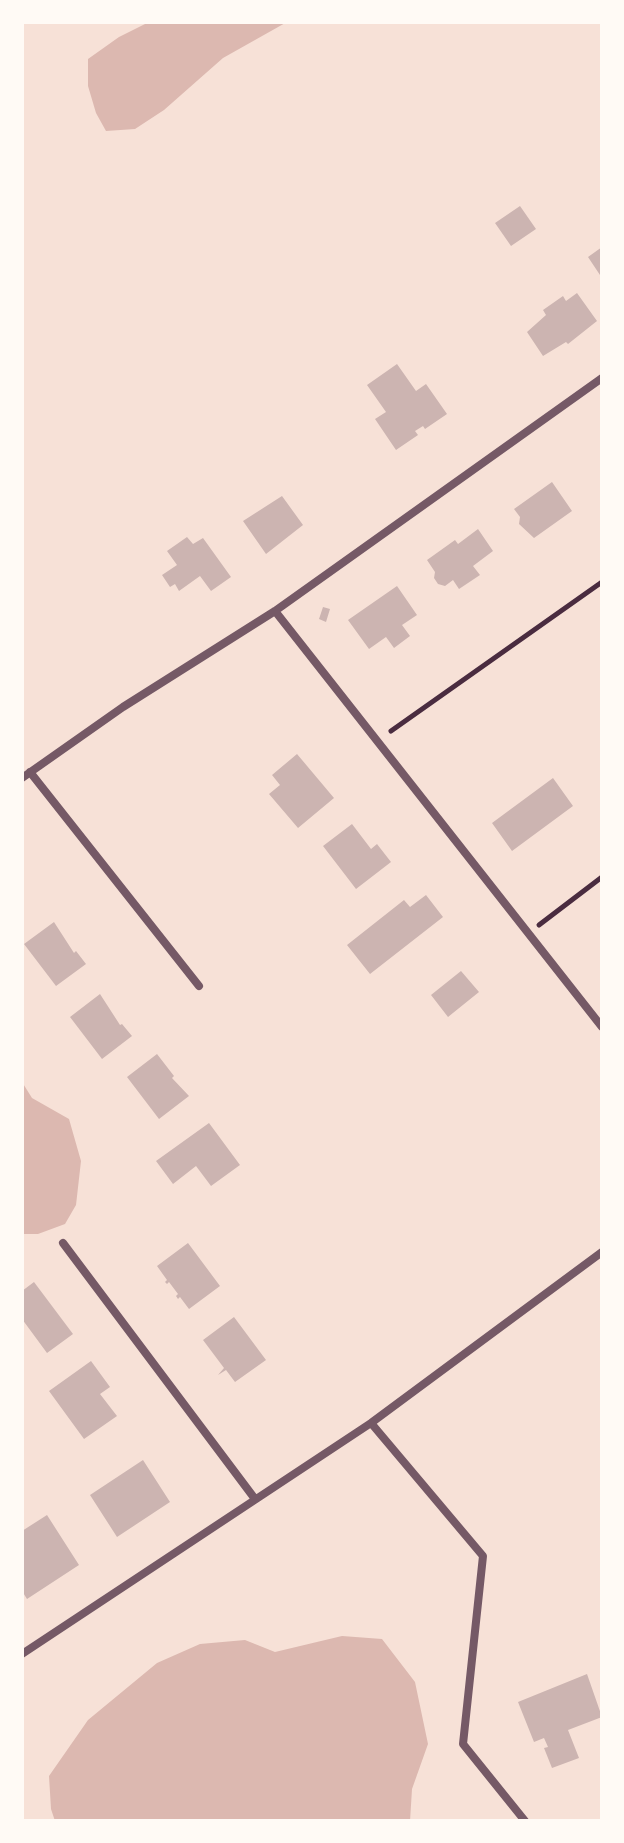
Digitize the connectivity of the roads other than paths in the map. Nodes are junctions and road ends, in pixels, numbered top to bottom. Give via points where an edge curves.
1 (602, 378) edge
2 (275, 611) junction
3 (26, 775) edge
4 (199, 986) dead end
5 (602, 1027) edge
6 (63, 1243) dead end
7 (602, 1252) edge
8 (371, 1423) junction
9 (255, 1499) junction
10 (22, 1654) edge
11 (525, 1821) edge

1 - 2 street
2 - 3 street
2 - 5 street
3 - 4 street
6 - 9 street
7 - 8 street
8 - 9 street
8 - 11 street via 483,1556 463,1744
9 - 10 street

